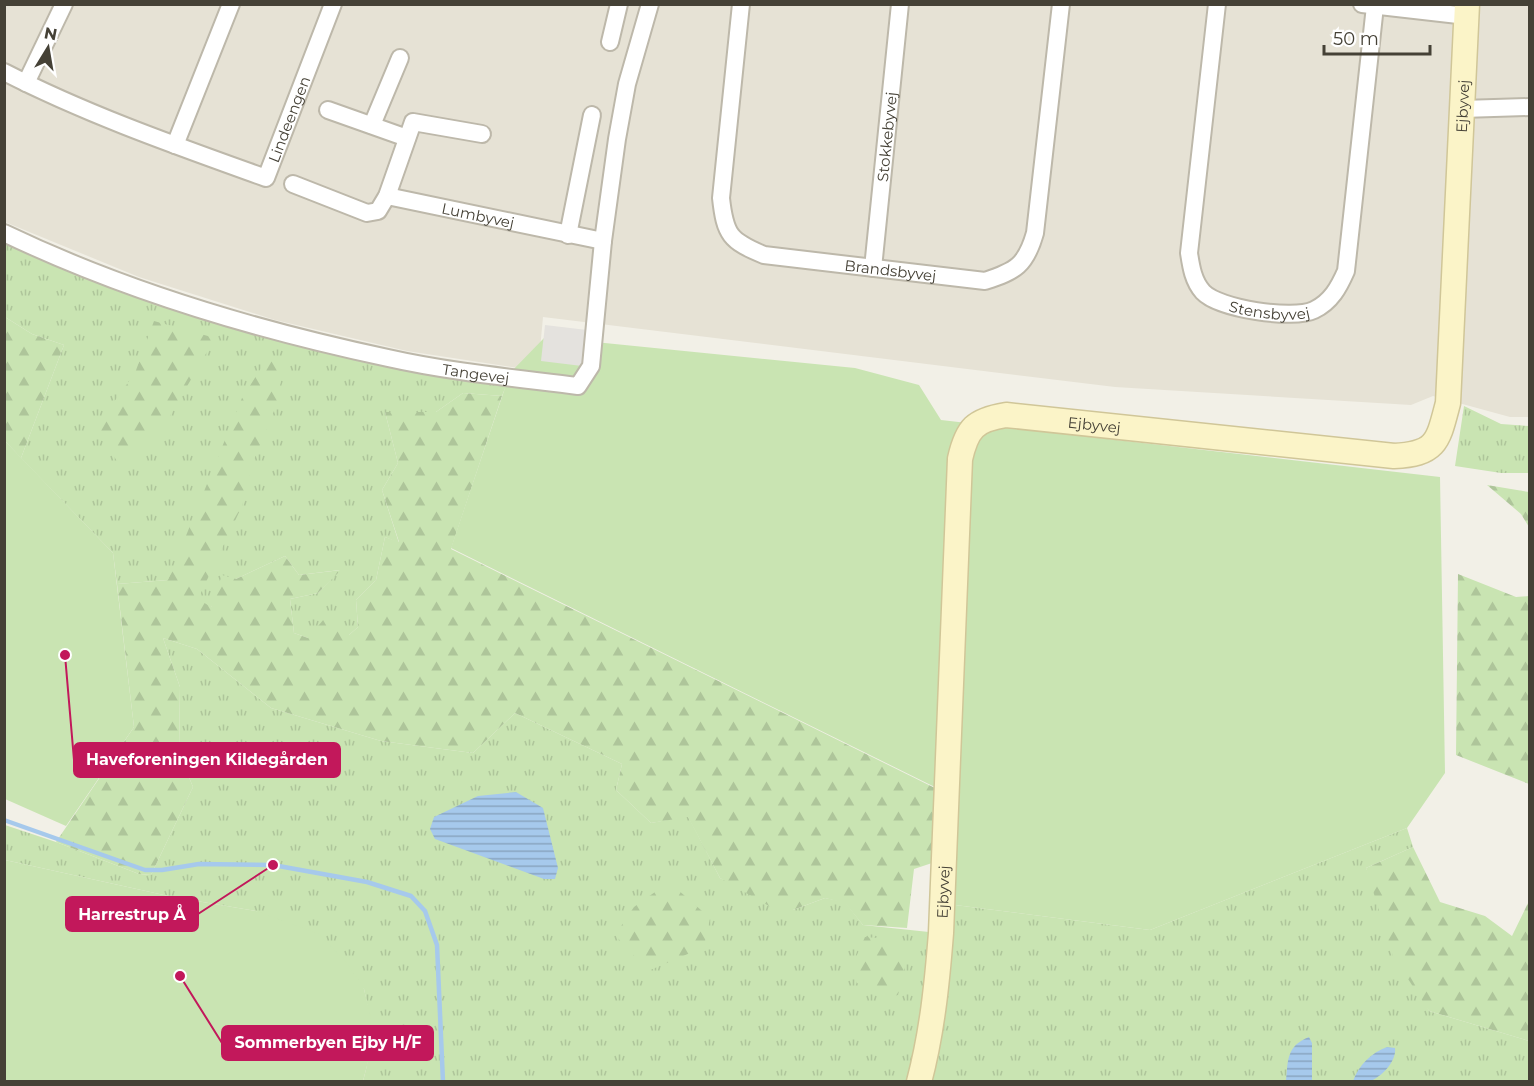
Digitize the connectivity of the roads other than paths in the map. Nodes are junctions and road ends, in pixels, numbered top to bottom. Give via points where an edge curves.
1 (64, 4) edge
2 (231, 4) edge
3 (333, 4) edge
4 (619, 4) edge
5 (650, 4) edge
6 (741, 4) edge
7 (900, 4) edge
8 (1061, 4) edge
9 (1217, 4) edge
10 (1368, 5) edge
11 (1467, 10) edge
12 (610, 42) dead end
13 (400, 58) dead end
14 (4, 72) edge
15 (26, 83) junction
16 (1530, 107) edge
17 (1462, 109) junction
18 (328, 110) dead end
19 (592, 115) dead end
20 (372, 125) junction
21 (482, 134) dead end
22 (407, 138) junction
23 (175, 146) junction
24 (293, 184) dead end
25 (387, 196) junction
26 (4, 233) edge
27 (568, 235) junction
28 (603, 241) junction
29 (873, 268) junction
30 (919, 1082) edge

1 - 15 street
2 - 23 street
3 - 23 street, Lindeengen via 266,178
4 - 12 street
5 - 28 street, Tangevej via 627,84
6 - 29 street, Brandsbyvej via 721,198 724,223 731,237 764,255
7 - 29 street, Stokkebyvej
8 - 29 street, Brandsbyvej via 1030,251 1007,274 985,281
9 - 10 street, Stensbyvej via 1189,253 1192,273 1202,291 1213,300 1294,315 1325,303 1338,289 1346,271
10 - 11 street
11 - 17 street, Ejbyvej
13 - 20 street
14 - 15 street, Lindeengen
15 - 23 street, Lindeengen
16 - 17 street
17 - 30 street, Ejbyvej via 1448,403 1441,432 1430,448 1416,455 1395,456 1006,415 986,418 971,429 960,459 936,1001
18 - 20 street
19 - 27 street
20 - 22 street
21 - 22 street via 413,122
22 - 25 street
24 - 25 street via 367,213 378,211
25 - 27 street, Lumbyvej
26 - 28 street, Tangevej via 151,294 271,331 390,359 578,386 591,366
27 - 28 street, Lumbyvej

